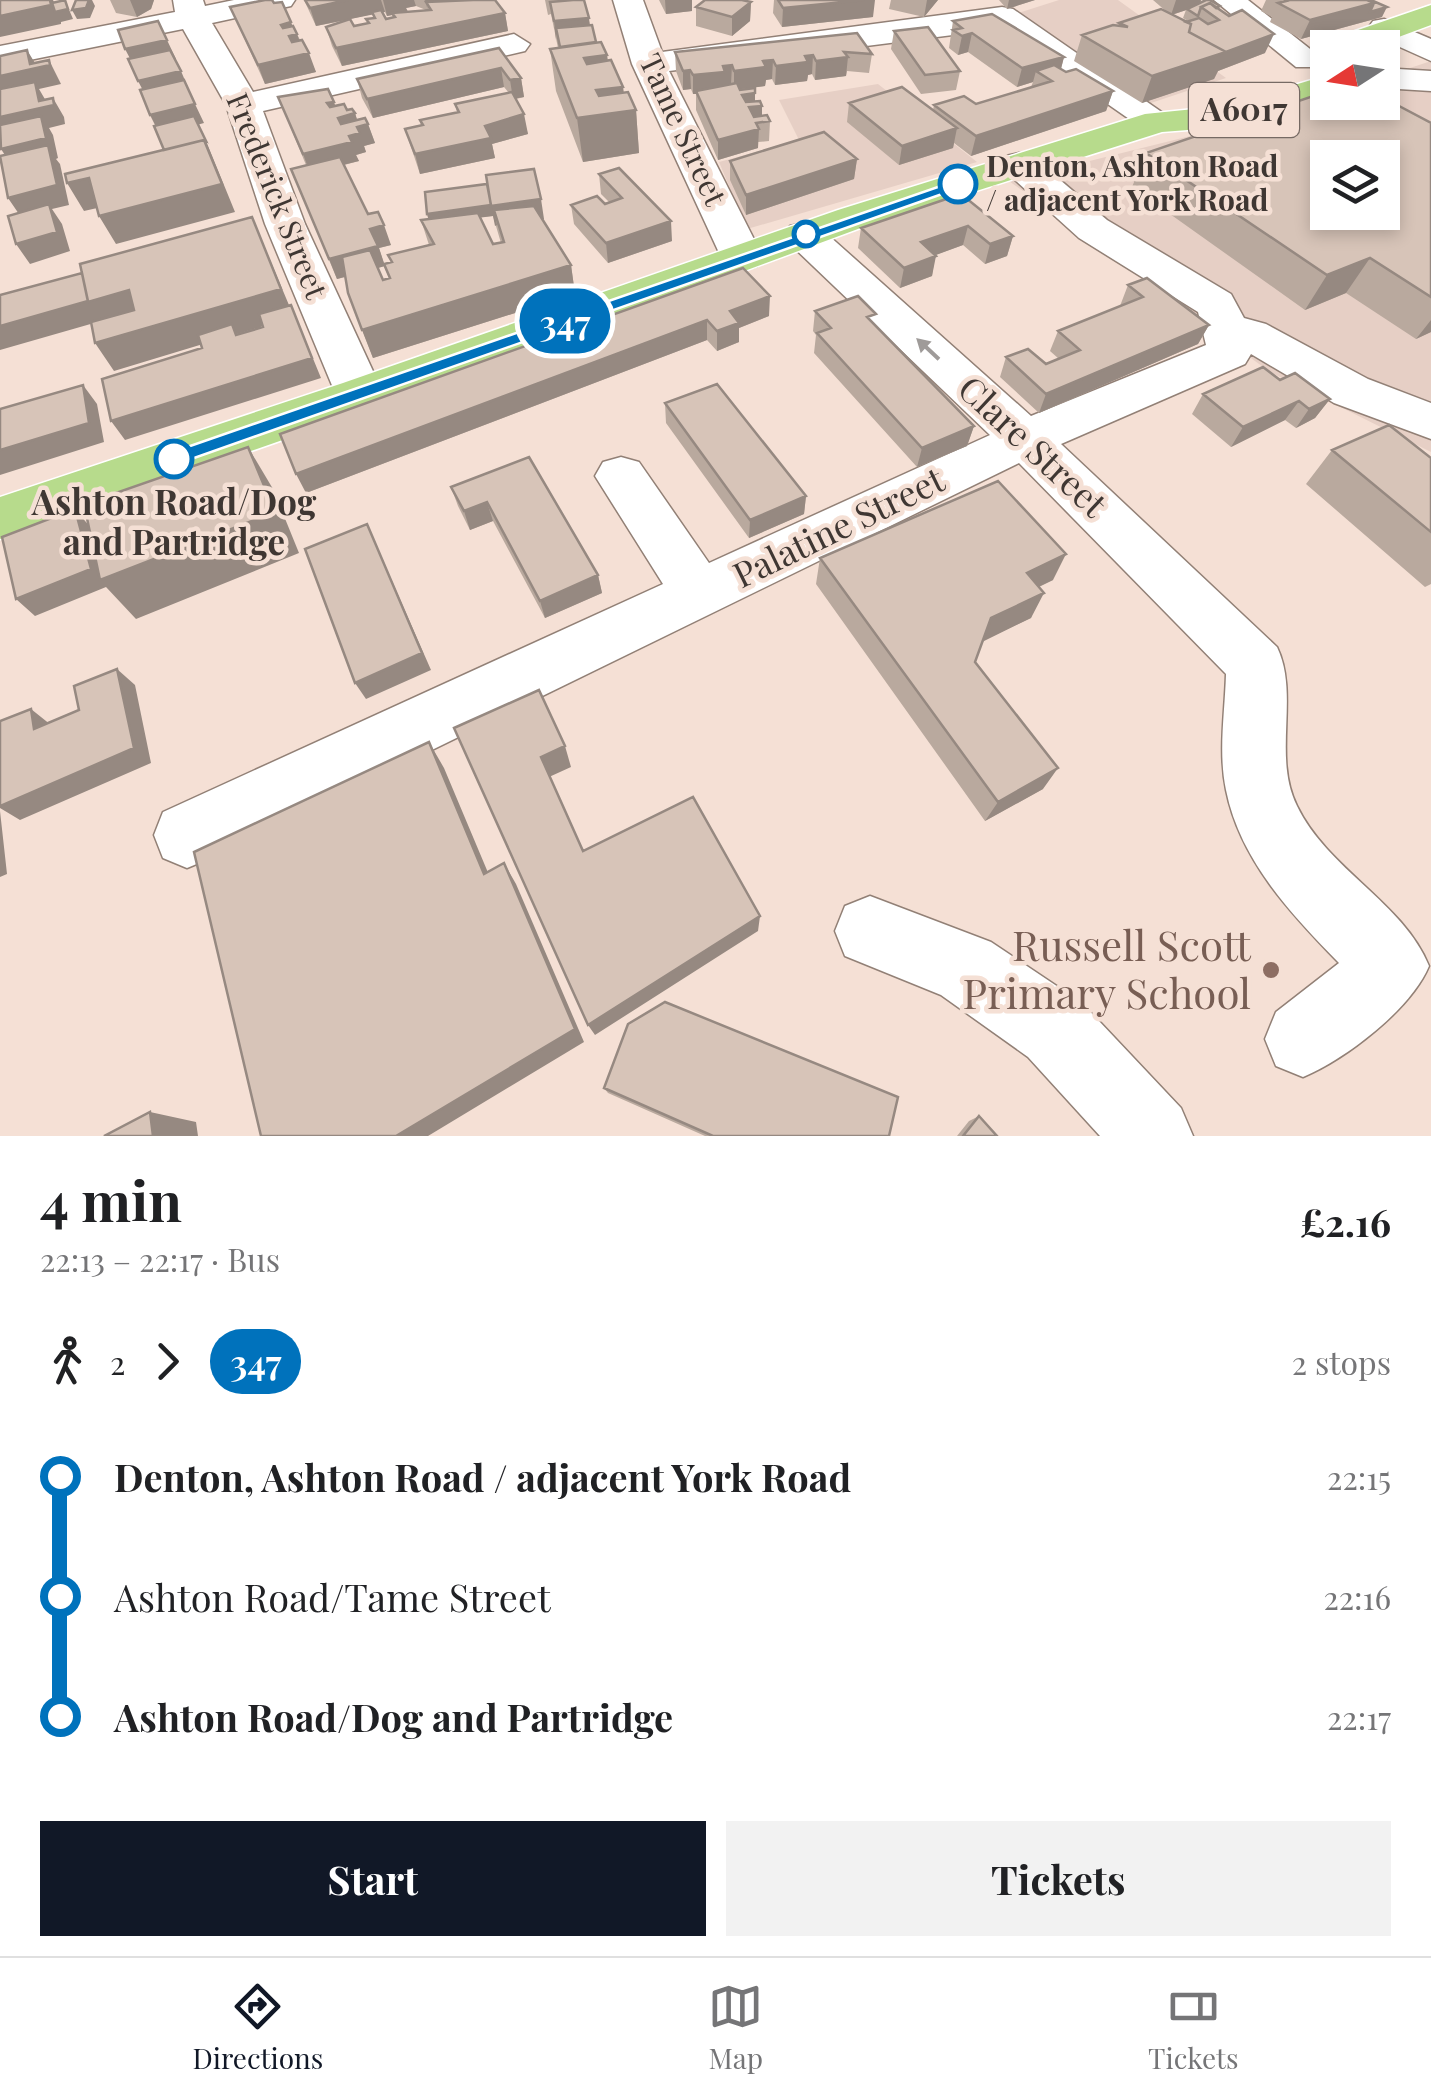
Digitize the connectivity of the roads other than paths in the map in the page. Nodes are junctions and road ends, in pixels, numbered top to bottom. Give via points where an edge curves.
1 (280, 0) edge
2 (628, 0) edge
3 (1228, 0) edge
4 (190, 8) edge
5 (995, 10) edge
6 (1414, 24) edge
7 (514, 44) dead end
8 (1310, 52) edge
9 (1431, 52) edge
10 (0, 56) edge
11 (1400, 62) edge
12 (648, 64) junction
13 (1310, 70) edge
14 (1400, 79) edge
15 (1431, 81) edge
16 (243, 105) junction
17 (1158, 122) junction
18 (1020, 164) junction
19 (804, 235) junction
20 (742, 257) junction
21 (1228, 329) junction
22 (360, 395) junction
23 (1431, 422) edge
24 (1025, 439) junction
25 (621, 476) dead end
26 (0, 518) edge
27 (700, 594) junction
28 (187, 835) dead end
29 (870, 930) dead end
30 (1303, 1038) dead end
31 (1153, 1136) edge

1 - 4 street
2 - 12 street, Tame Street
3 - 8 street
4 - 10 street
4 - 16 street, Frederick Street
5 - 12 street
5 - 17 street
6 - 9 street
7 - 16 street
9 - 11 highway
12 - 20 street, Tame Street
13 - 17 highway, A6017 via 1228,116
14 - 15 street
16 - 22 street, Frederick Street via 266,229
17 - 18 highway, A6017
18 - 19 highway, A6017
18 - 21 street via 1093,229 1216,304
19 - 20 highway, A6017
24 -> 19 street, Clare Street
20 - 22 highway, A6017
21 - 23 street via 1250,334 1351,392
21 - 24 street, Palatine Street via 1228,353
22 - 26 highway, A6017
24 - 27 street, Palatine Street
24 - 30 street, Clare Street via 1256,665 1258,792 1276,834 1317,888 1393,966
25 - 27 street
27 - 28 street, Palatine Street
29 - 31 street via 964,968 1055,1030

